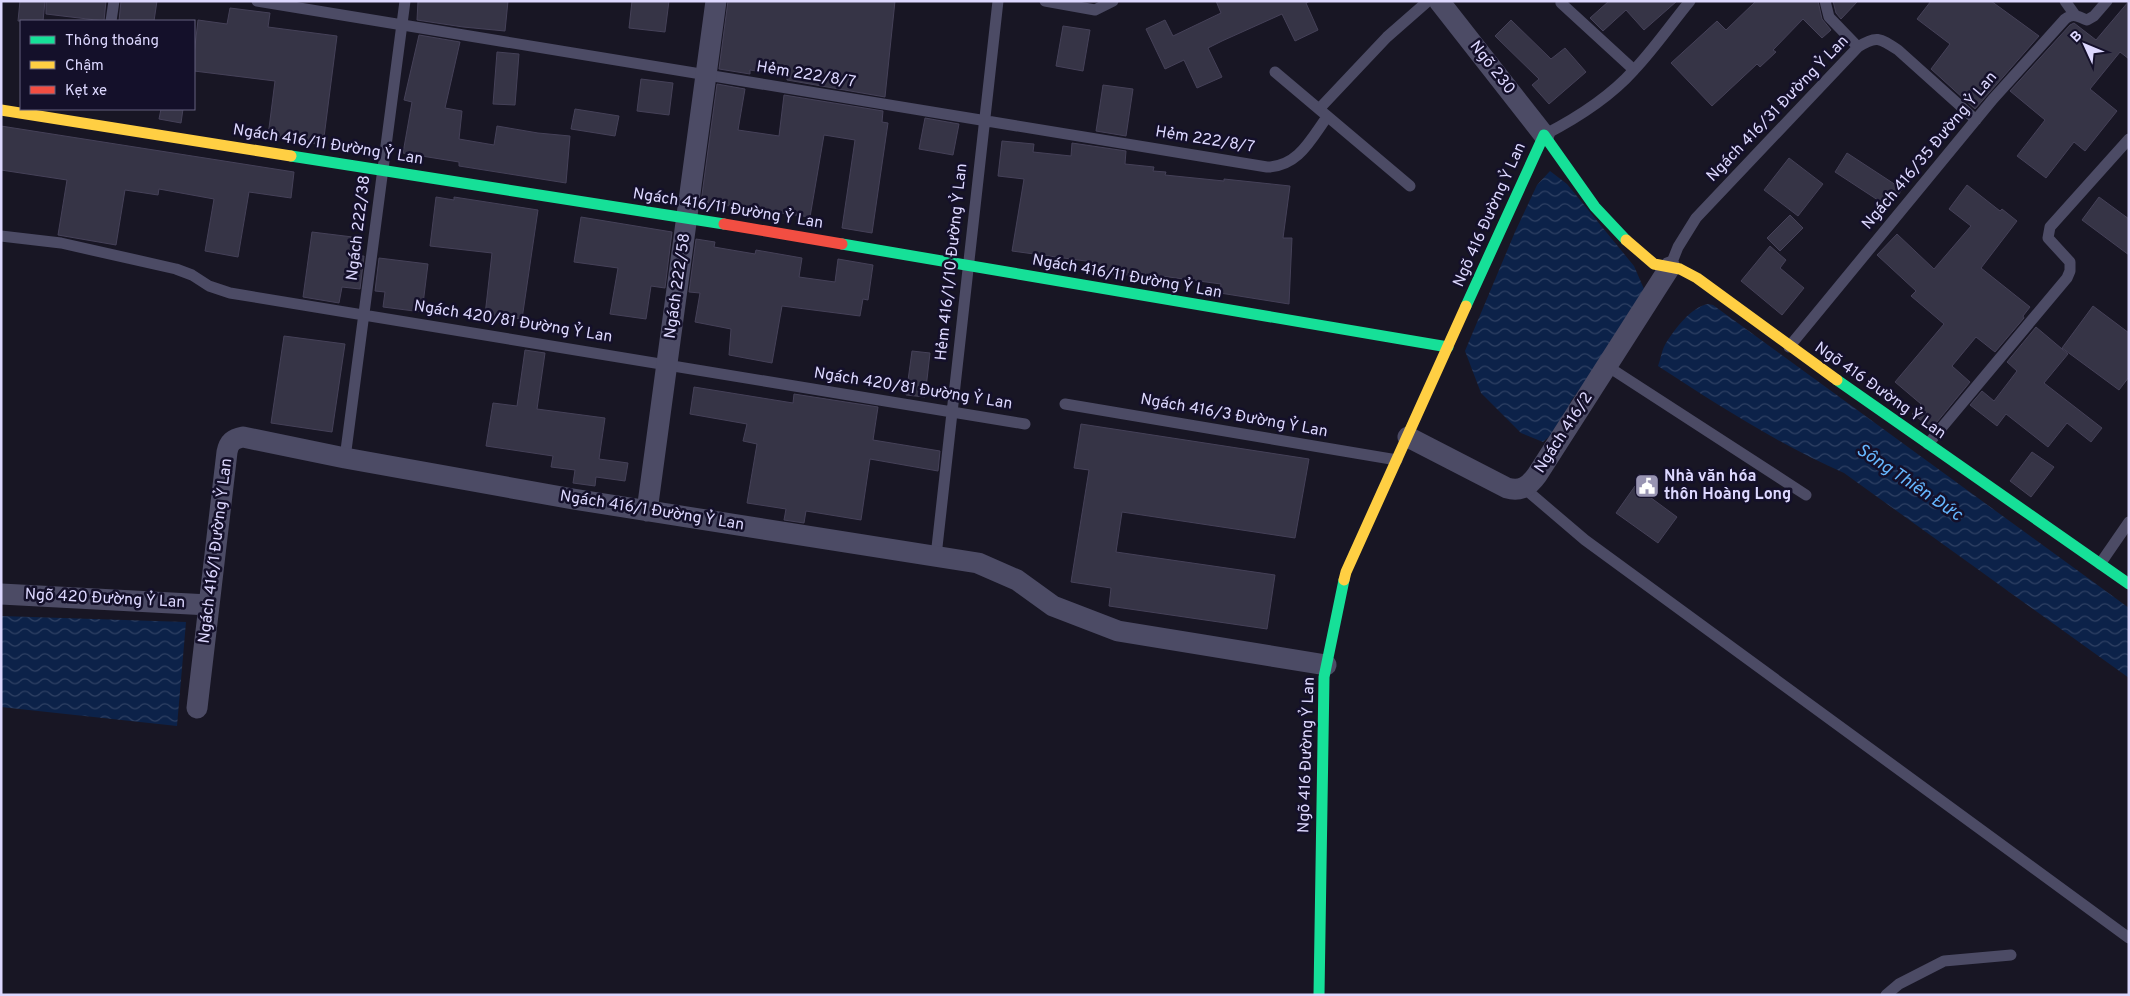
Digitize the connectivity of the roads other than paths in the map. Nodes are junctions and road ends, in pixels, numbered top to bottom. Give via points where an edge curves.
1 (114, 1) edge
2 (257, 1) edge
3 (405, 1) edge
4 (716, 1) edge
5 (998, 1) edge
6 (1045, 1) edge
7 (1113, 1) edge
8 (1428, 1) edge
9 (1439, 1) edge
10 (1562, 1) edge
11 (1690, 1) edge
12 (1825, 1) edge
13 (2065, 1) edge
14 (2107, 1) edge
15 (1076, 4) edge
16 (2075, 15) junction
17 (111, 20) edge
18 (402, 25) junction
19 (1858, 47) junction
20 (1634, 70) junction
21 (1275, 72) dead end
22 (706, 75) junction
23 (1, 110) edge
24 (1323, 113) junction
25 (1976, 120) junction
26 (985, 121) junction
27 (1544, 135) junction
28 (2129, 139) edge
29 (383, 170) junction
30 (1410, 186) dead end
31 (687, 218) junction
32 (1, 236) edge
33 (968, 266) junction
34 (1670, 266) junction
35 (364, 314) junction
36 (1448, 348) junction
37 (1789, 348) junction
38 (667, 364) junction
39 (1608, 366) junction
40 (1065, 404) dead end
41 (952, 412) junction
42 (1025, 424) dead end
43 (1408, 437) junction
44 (1928, 444) junction
45 (345, 458) junction
46 (1397, 460) junction
47 (1524, 488) junction
48 (1806, 495) dead end
49 (647, 511) junction
50 (2129, 522) edge
51 (936, 556) junction
52 (2100, 564) junction
53 (2129, 584) edge
54 (1, 594) edge
55 (210, 605) junction
56 (1326, 666) junction
57 (197, 708) dead end
58 (2129, 938) edge
59 (2011, 955) dead end
60 (1319, 995) edge
61 (1886, 995) edge

1 - 17 lane
2 - 18 lane, Hẻm 222/8/7
3 - 18 lane, Ngách 222/38
4 - 22 street, Ngách 222/58
5 - 26 lane, Hẻm 416/1/10 Đường Ỷ Lan
6 - 15 lane
7 - 15 lane via 1095,10
8 - 24 lane, Hẻm 222/8/7 via 1386,37
9 - 27 street, Ngõ 230
10 - 20 lane
11 - 20 lane
12 - 19 lane via 1829,17
13 - 16 lane
14 - 16 lane via 2088,20
16 - 25 lane, Ngách 416/35 Đường Ỷ Lan via 2065,19
18 - 22 lane, Hẻm 222/8/7
18 - 29 lane, Ngách 222/38
19 - 25 lane, Ngách 416/31 Đường Ỷ Lan via 1876,38 1885,41
19 - 34 lane, Ngách 416/31 Đường Ỷ Lan via 1696,218
20 - 27 lane via 1589,110
21 - 24 lane
22 - 26 lane, Hẻm 222/8/7
22 - 31 street, Ngách 222/58
23 - 29 street, Ngách 416/11 Đường Ỷ Lan via 98,121
24 - 26 lane, Hẻm 222/8/7 via 1299,154 1290,163 1278,167
24 - 30 lane
25 - 37 lane, Ngách 416/35 Đường Ỷ Lan
26 - 33 lane, Hẻm 416/1/10 Đường Ỷ Lan
27 - 34 street, Ngõ 416 Đường Ỷ Lan via 1614,229 1654,264
27 - 36 street, Ngõ 416 Đường Ỷ Lan
28 - 44 lane via 2050,227 2048,238 2070,262 2067,278
29 - 31 street, Ngách 416/11 Đường Ỷ Lan
29 - 35 lane, Ngách 222/38
31 - 33 street, Ngách 416/11 Đường Ỷ Lan
31 - 38 street, Ngách 222/58
32 - 35 lane, Ngách 420/81 Đường Ỷ Lan via 61,243 176,269 230,293
33 - 36 street, Ngách 416/11 Đường Ỷ Lan
33 - 41 lane, Hẻm 416/1/10 Đường Ỷ Lan
34 - 37 street, Ngõ 416 Đường Ỷ Lan via 1698,278
34 - 39 street, Ngách 416/2
35 - 38 lane, Ngách 420/81 Đường Ỷ Lan
35 - 45 lane, Ngách 222/38
36 - 43 street, Ngõ 416 Đường Ỷ Lan
37 - 44 street, Ngõ 416 Đường Ỷ Lan
38 - 41 lane, Ngách 420/81 Đường Ỷ Lan
38 - 49 street, Ngách 222/58
39 - 47 street, Ngách 416/2 via 1538,475
39 - 48 lane
40 - 46 lane, Ngách 416/3 Đường Ỷ Lan
41 - 42 lane, Ngách 420/81 Đường Ỷ Lan
41 - 51 lane, Hẻm 416/1/10 Đường Ỷ Lan
43 - 46 street, Ngõ 416 Đường Ỷ Lan
43 - 47 street, Ngách 416/2 via 1507,488
44 - 52 street, Ngõ 416 Đường Ỷ Lan
45 - 49 street, Ngách 416/1 Đường Ỷ Lan
45 - 55 street, Ngách 416/1 Đường Ỷ Lan via 242,437 229,444
46 - 56 street, Ngõ 416 Đường Ỷ Lan via 1346,572
47 - 58 lane via 1585,540
49 - 51 street, Ngách 416/1 Đường Ỷ Lan
50 - 52 lane
51 - 56 street, Ngách 416/1 Đường Ỷ Lan via 978,563 999,571 1053,606 1118,631
52 - 53 street, Ngõ 416 Đường Ỷ Lan
54 - 55 street, Ngõ 420 Đường Ỷ Lan
55 - 57 street, Ngách 416/1 Đường Ỷ Lan
56 - 60 street, Ngõ 416 Đường Ỷ Lan
59 - 61 lane via 1944,961 1899,984

